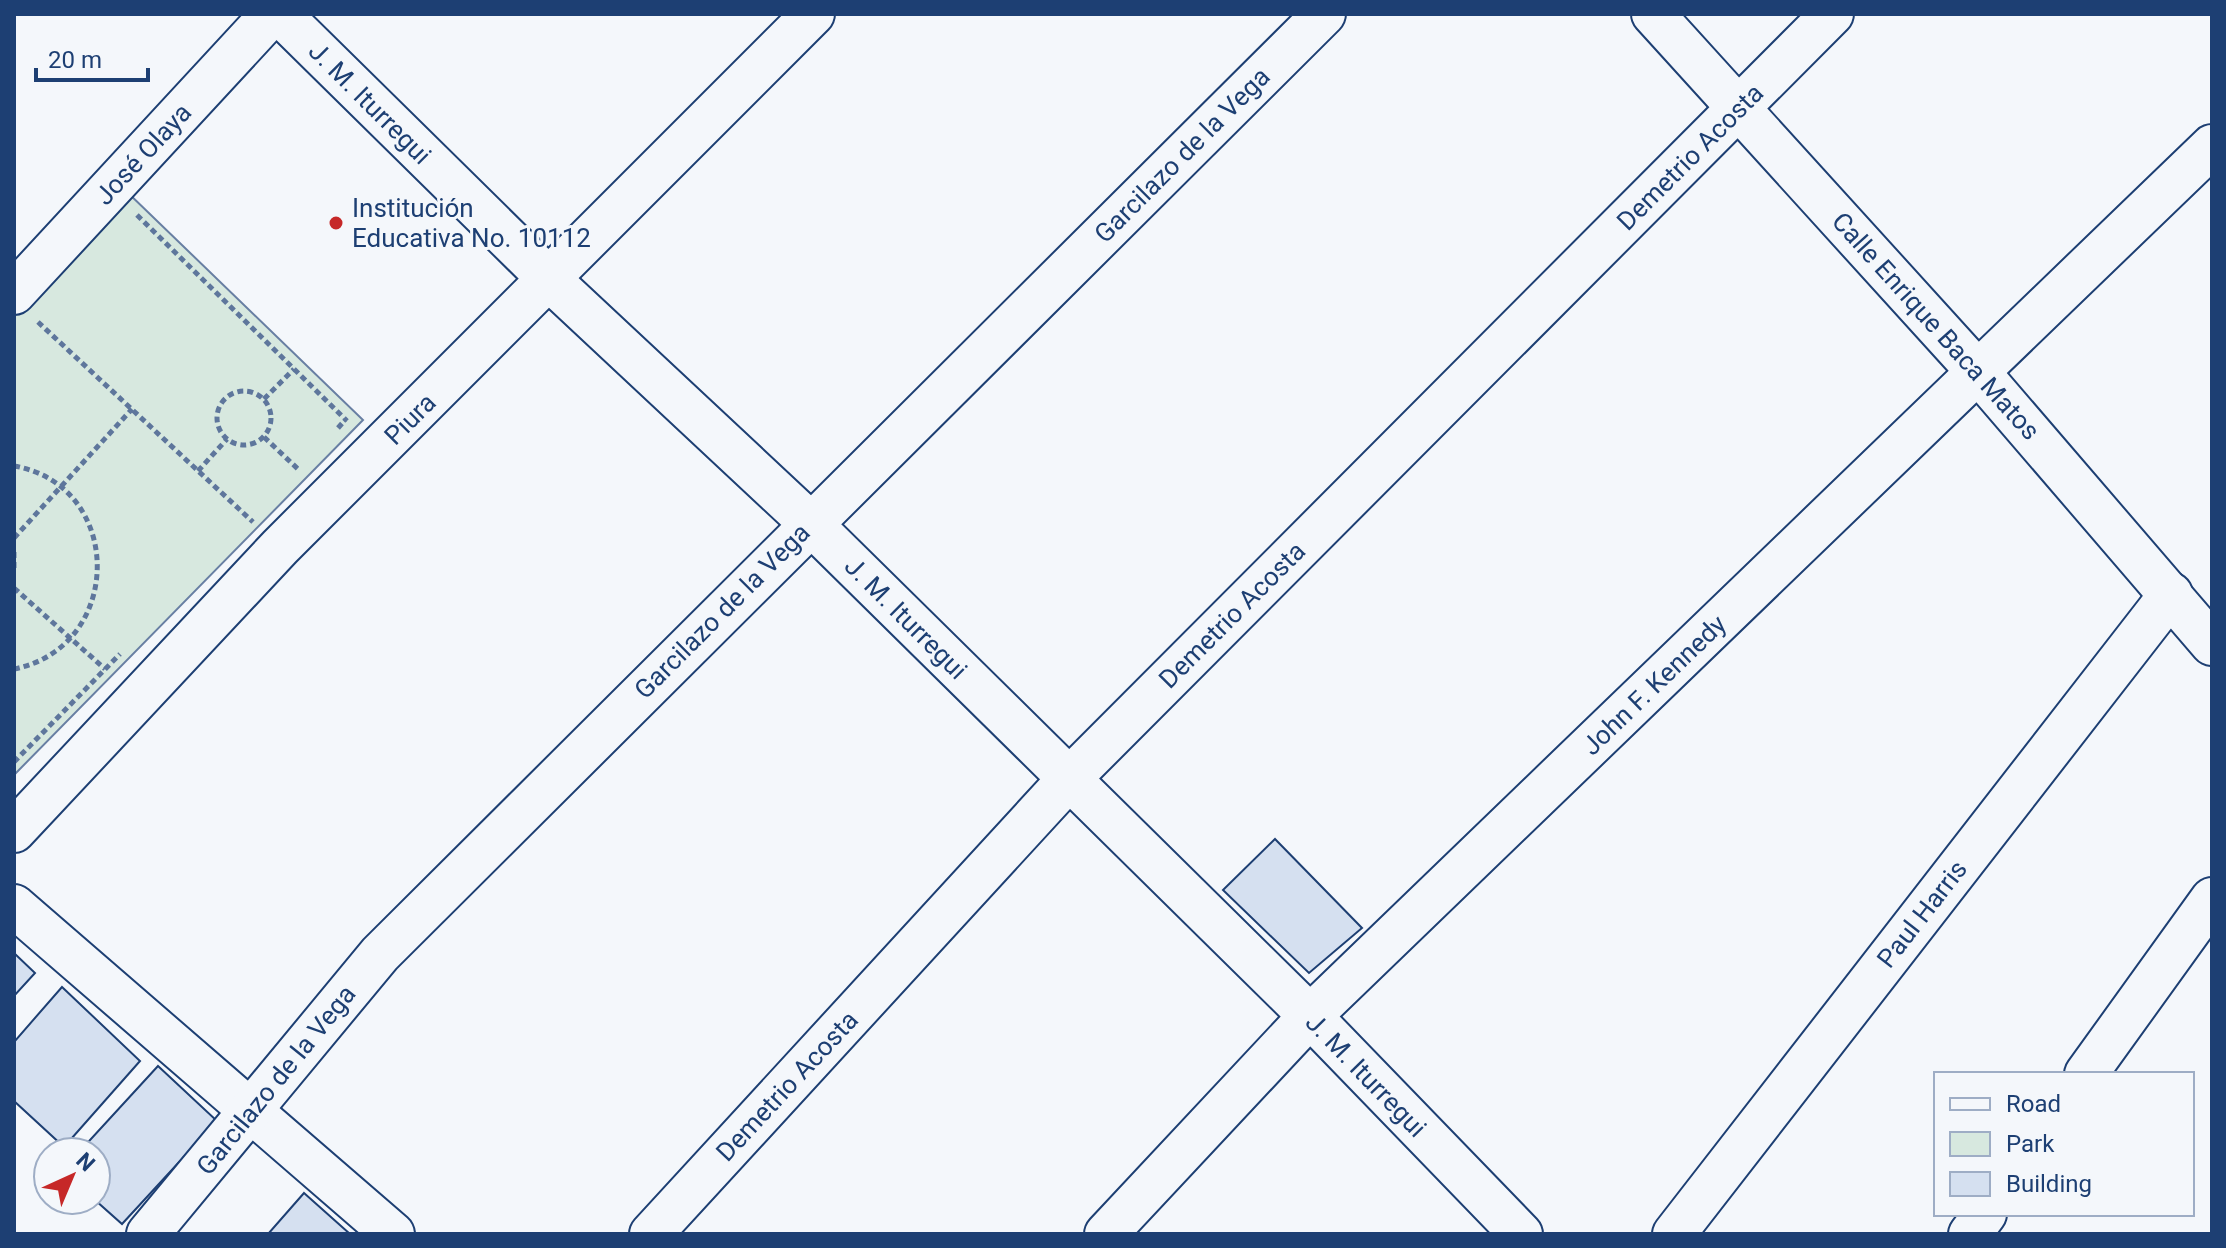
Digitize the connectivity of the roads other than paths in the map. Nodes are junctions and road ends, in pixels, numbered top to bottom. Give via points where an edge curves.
1 (272, 14) edge
2 (280, 14) edge
3 (813, 14) edge
4 (1324, 14) edge
5 (1653, 14) edge
6 (1832, 14) edge
7 (1741, 107) junction
8 (2212, 146) edge
9 (550, 280) junction
10 (22, 304) edge
11 (1979, 373) junction
12 (810, 523) junction
13 (2171, 594) junction
14 (2212, 644) edge
15 (1068, 780) junction
16 (14, 831) edge
17 (2212, 899) edge
18 (14, 906) edge
19 (1310, 1016) junction
20 (2087, 1072) edge
21 (254, 1111) junction
22 (1984, 1216) edge
23 (148, 1234) edge
24 (393, 1234) edge
25 (651, 1234) edge
26 (1106, 1234) edge
27 (1521, 1234) edge
28 (1674, 1234) edge
29 (1970, 1234) edge

1 - 10 street, José Olaya via 111,189
2 - 9 street, J. M. Iturregui
3 - 9 street, Piura
4 - 12 street, Garcilazo de la Vega
5 - 7 street, Calle Enrique Baca Matos
6 - 7 street, Demetrio Acosta
7 - 11 street, Calle Enrique Baca Matos
7 - 15 street, Demetrio Acosta
8 - 11 street, John F. Kennedy
9 - 12 street, J. M. Iturregui
9 - 16 street, Piura via 280,547
11 - 13 street, Calle Enrique Baca Matos
11 - 19 street, John F. Kennedy
12 - 15 street, J. M. Iturregui
12 - 21 street, Garcilazo de la Vega via 380,954
13 - 14 street, Calle Enrique Baca Matos
13 - 28 street, Paul Harris
15 - 19 street, J. M. Iturregui
15 - 25 street, Demetrio Acosta
17 - 20 street
18 - 21 street
19 - 26 street, John F. Kennedy
19 - 27 street, J. M. Iturregui
21 - 23 street, Garcilazo de la Vega
21 - 24 street
22 - 29 street

